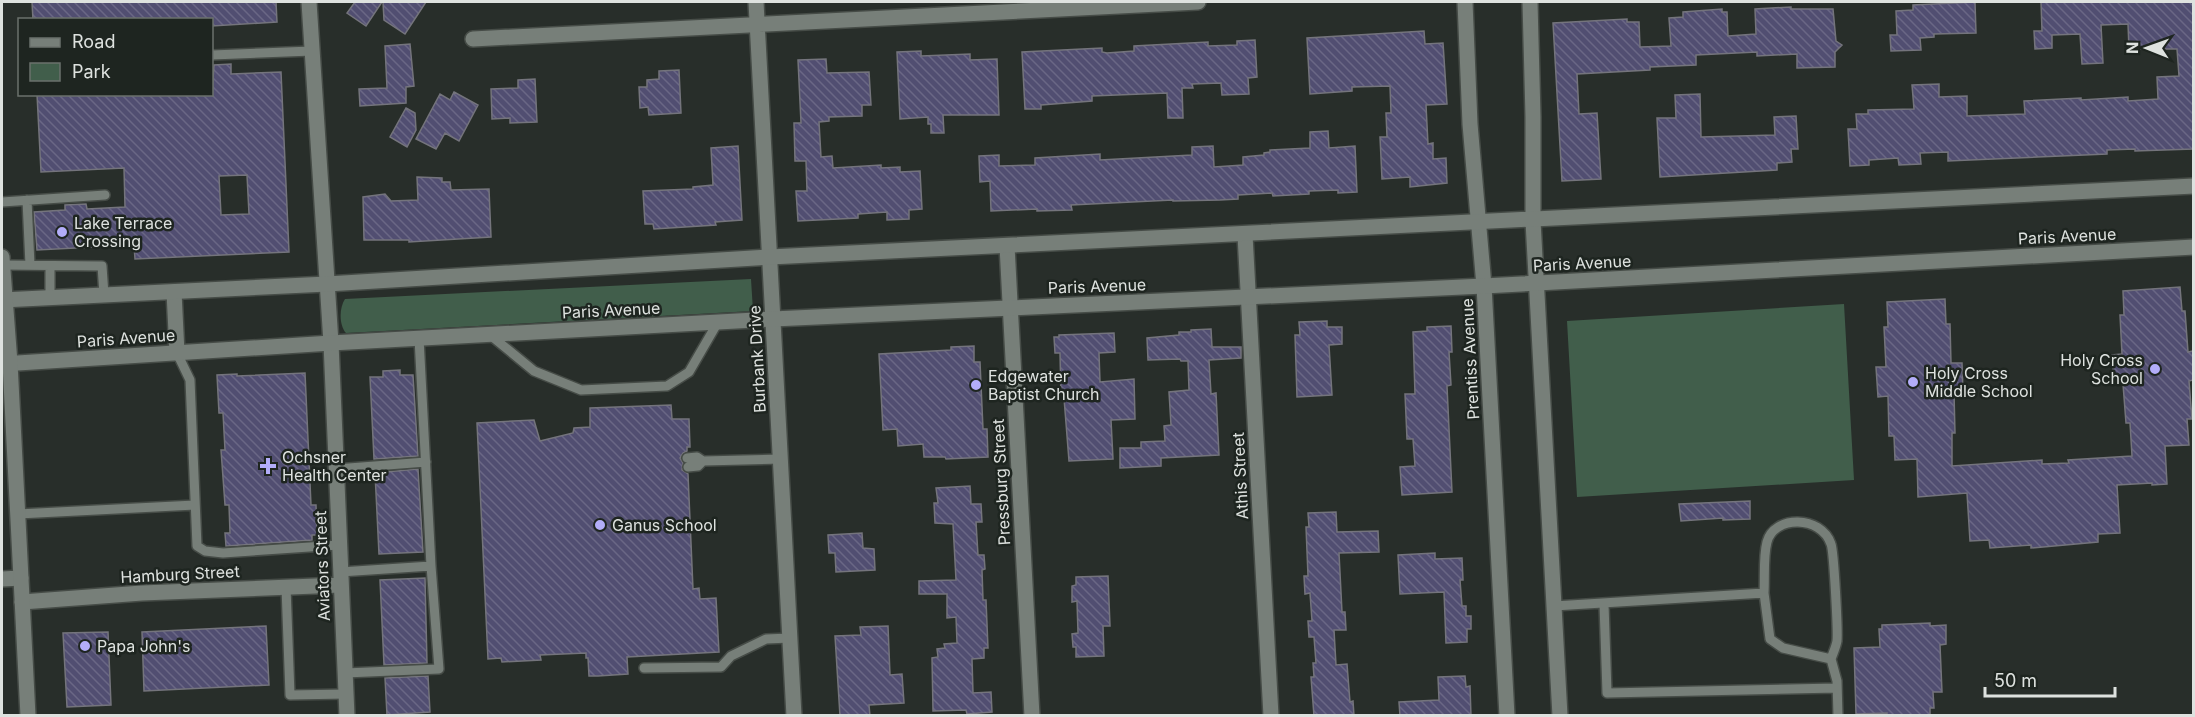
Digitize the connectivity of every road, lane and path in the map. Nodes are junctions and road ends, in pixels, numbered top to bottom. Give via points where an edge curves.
1 (309, 2) edge
2 (756, 2) edge
3 (1198, 2) edge
4 (1465, 2) edge
5 (1530, 2) edge
6 (758, 26) junction
7 (473, 39) dead end
8 (312, 51) junction
9 (213, 55) edge
10 (2193, 186) edge
11 (105, 195) dead end
12 (27, 200) junction
13 (2, 202) edge
14 (1533, 221) junction
15 (1480, 223) junction
16 (1245, 235) junction
17 (1007, 246) junction
18 (2193, 247) edge
19 (2, 258) edge
20 (770, 258) junction
21 (2, 265) edge
22 (30, 266) junction
23 (50, 266) junction
24 (327, 284) junction
25 (1537, 284) junction
26 (1484, 286) junction
27 (174, 292) junction
28 (104, 295) junction
29 (50, 298) junction
30 (1248, 298) junction
31 (3, 300) edge
32 (1010, 308) junction
33 (773, 319) junction
34 (718, 322) junction
35 (489, 334) junction
36 (419, 338) junction
37 (331, 343) junction
38 (177, 353) junction
39 (6, 364) edge
40 (780, 459) junction
41 (426, 462) junction
42 (688, 462) dead end
43 (336, 469) junction
44 (195, 506) junction
45 (18, 514) junction
46 (339, 545) junction
47 (431, 566) junction
48 (21, 578) junction
49 (340, 578) junction
50 (2, 579) edge
51 (286, 587) junction
52 (1764, 593) junction
53 (22, 602) junction
54 (1604, 604) junction
55 (1554, 606) junction
56 (790, 638) junction
57 (1831, 658) junction
58 (644, 669) dead end
59 (345, 673) junction
60 (1837, 688) junction
61 (346, 694) junction
62 (28, 716) edge
63 (347, 716) edge
64 (794, 716) edge
65 (1032, 716) edge
66 (1270, 716) edge
67 (1507, 716) edge
68 (1560, 716) edge
69 (1838, 716) edge

1 - 8 street, Aviators Street
2 - 6 street, Burbank Drive
3 - 6 street
4 - 15 street, Prentiss Avenue via 1470,124
5 - 14 street
6 - 7 street
6 - 20 street, Burbank Drive
8 - 9 lane
8 - 24 street, Aviators Street
10 - 14 street
11 - 12 lane
12 - 13 lane
12 - 22 lane
14 - 15 street
14 - 25 street
15 - 16 street
15 - 26 street, Prentiss Avenue
16 - 17 street
16 - 30 street, Athis Street
17 - 20 street
17 - 32 street, Pressburg Street
18 - 25 street, Paris Avenue
19 - 21 street
20 - 24 street
20 - 33 street, Burbank Drive
21 - 22 lane
21 - 31 street
22 - 23 lane
23 - 28 lane via 102,266
23 - 29 lane
24 - 27 street
24 - 37 street, Aviators Street
25 - 26 street, Paris Avenue
25 - 55 street
26 - 30 street, Paris Avenue
26 - 67 street, Prentiss Avenue
27 - 28 street
27 - 38 street
28 - 29 street
29 - 31 street
30 - 32 street, Paris Avenue
30 - 66 street, Athis Street
31 - 39 street
32 - 33 street, Paris Avenue
32 - 65 street, Pressburg Street
33 - 34 street, Paris Avenue
33 - 40 street, Burbank Drive
34 - 35 street, Paris Avenue
34 - 35 lane via 688,372 667,386 581,390 534,371
35 - 36 street, Paris Avenue
36 - 37 street, Paris Avenue
36 - 41 lane
37 - 38 street, Paris Avenue
37 - 43 street, Aviators Street
38 - 39 street, Paris Avenue
38 - 44 lane via 190,380
39 - 45 street
40 - 42 lane via 703,461 698,466
40 - 56 street, Burbank Drive
41 - 43 lane
41 - 47 lane
43 - 46 street, Aviators Street
44 - 45 lane
44 - 46 lane via 197,546 205,551
45 - 48 street
46 - 49 street, Aviators Street
47 - 49 lane
47 - 59 lane via 439,669
48 - 50 street
48 - 53 street
49 - 51 street, Hamburg Street
49 - 59 street, Aviators Street
51 - 53 street, Hamburg Street
51 - 61 lane via 290,695
52 - 54 lane
52 - 57 lane via 1770,639 1783,648
52 - 57 lane via 1767,540 1778,527 1805,521 1820,527 1831,544 1837,640
53 - 62 street
54 - 55 lane
54 - 60 lane via 1607,693
55 - 68 street
56 - 58 lane via 766,639 732,656 722,667
56 - 64 street, Burbank Drive
57 - 60 lane
59 - 61 street, Aviators Street
60 - 69 lane
61 - 63 street, Aviators Street

